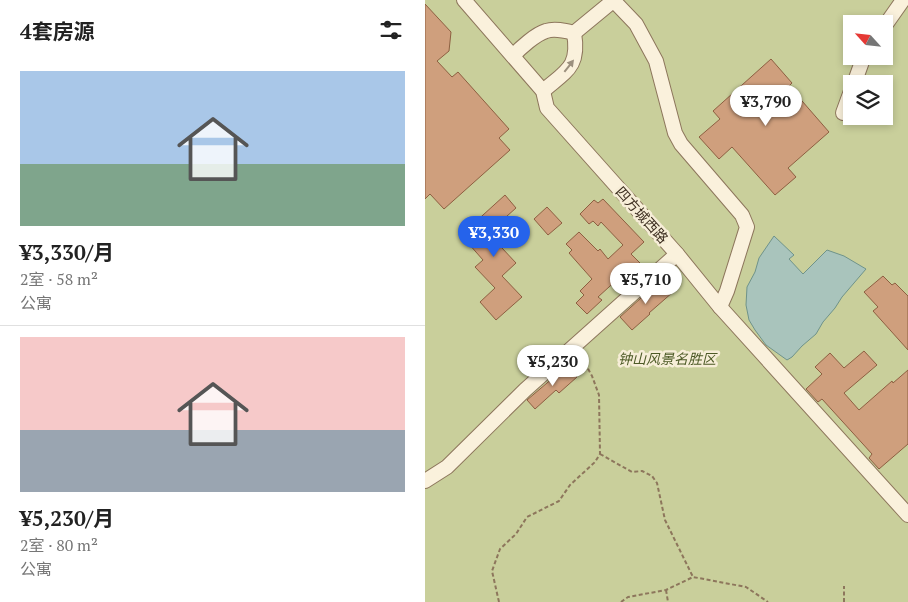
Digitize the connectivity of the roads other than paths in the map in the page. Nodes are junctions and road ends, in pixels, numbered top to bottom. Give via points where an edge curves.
1 (464, 0) edge
2 (614, 0) edge
3 (902, 9) edge
4 (893, 18) edge
5 (574, 34) junction
6 (513, 56) junction
7 (543, 91) junction
8 (677, 254) junction
9 (719, 307) junction
10 (425, 481) edge
11 (908, 515) edge

1 - 6 street, 四方城西路
2 - 5 street
2 - 9 street via 636,24 657,61 671,120 681,144 742,214 747,227
3 - 4 street
5 - 6 street via 546,30
7 -> 5 street via 570,68 575,57
6 - 7 street, 四方城西路
7 - 8 street, 四方城西路 via 547,108
8 - 9 street, 四方城西路
8 - 10 street via 525,390 447,467
9 - 11 street, 四方城西路

